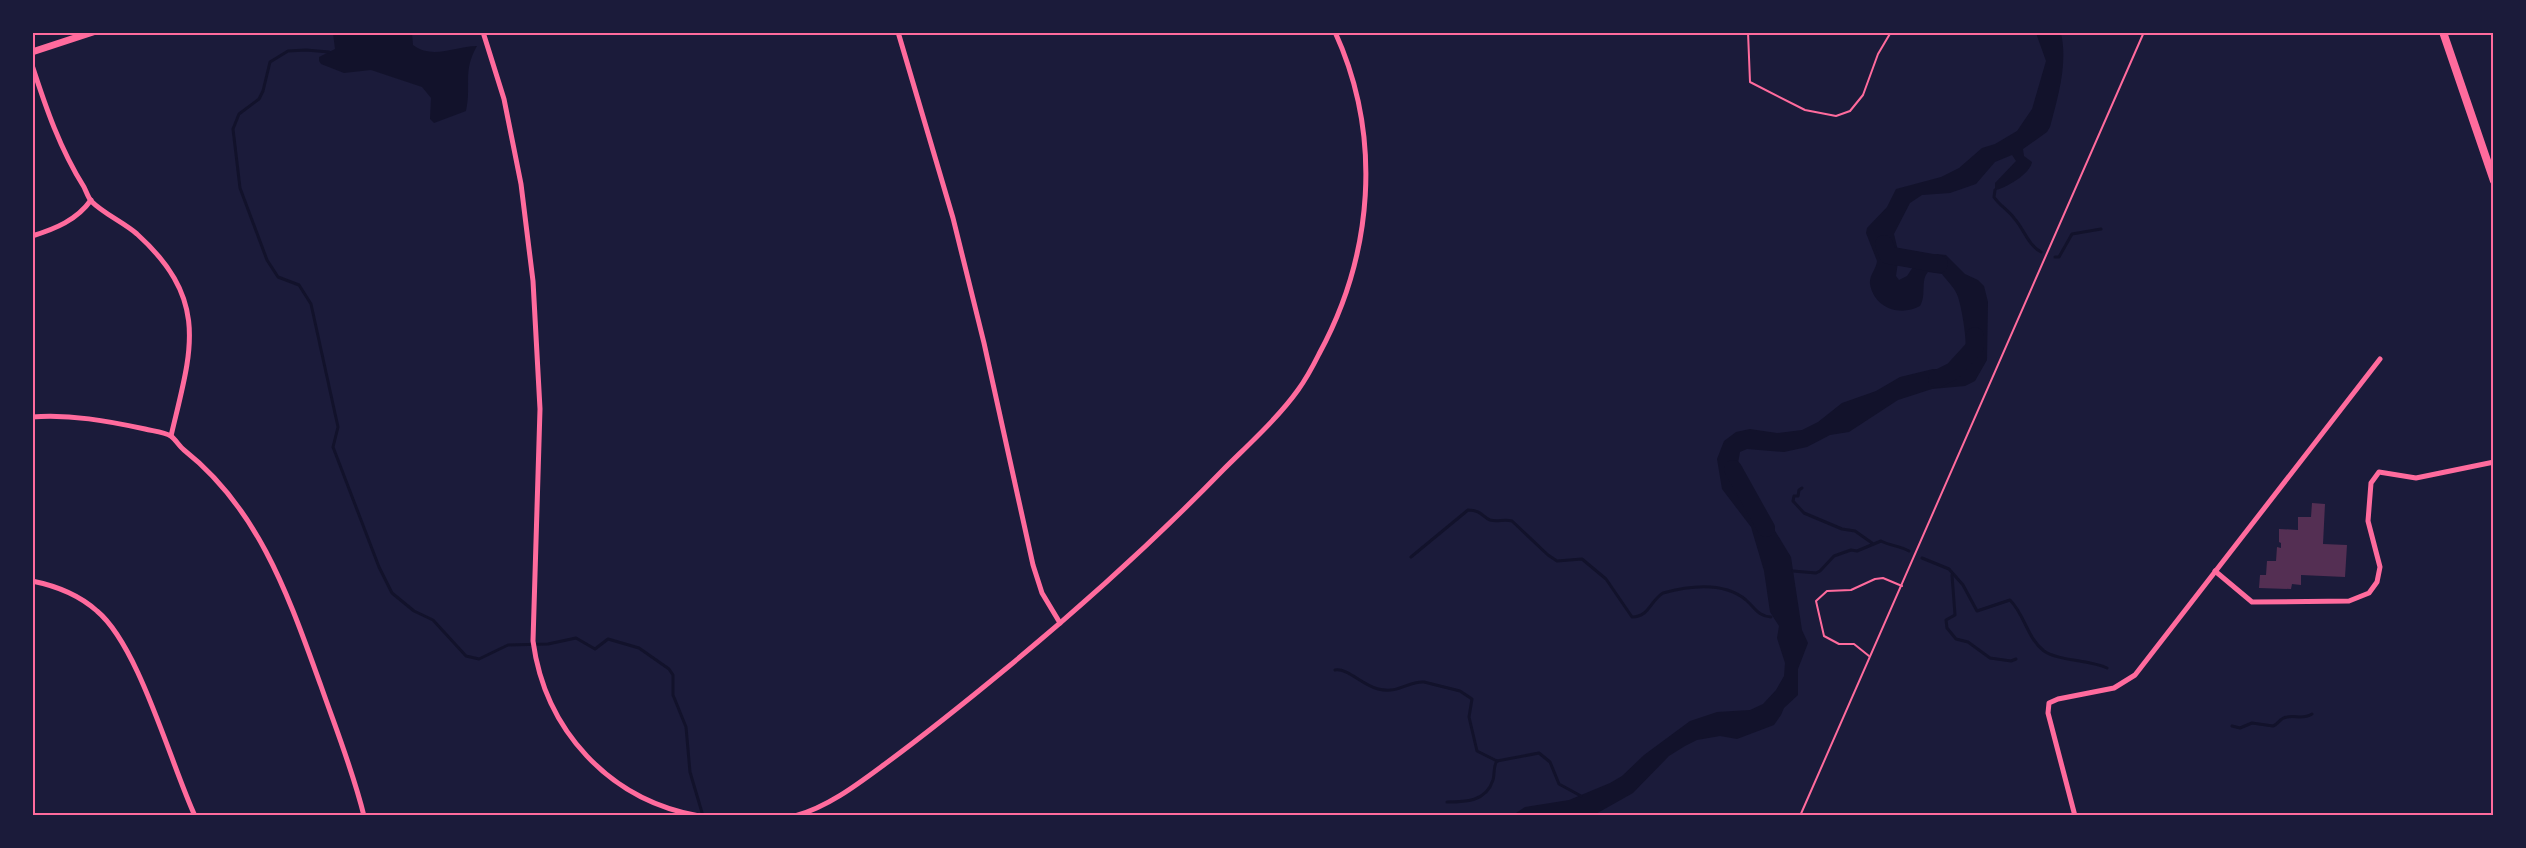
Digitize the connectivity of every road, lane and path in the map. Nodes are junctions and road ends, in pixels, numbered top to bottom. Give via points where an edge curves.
1 (93, 32) edge
2 (483, 32) edge
3 (898, 32) edge
4 (1335, 32) edge
5 (1748, 32) edge
6 (1891, 32) edge
7 (2144, 32) edge
8 (2443, 32) edge
9 (32, 52) edge
10 (32, 65) edge
11 (2494, 181) edge
12 (91, 200) junction
13 (32, 236) edge
14 (2380, 359) dead end
15 (32, 417) edge
16 (171, 436) junction
17 (2494, 462) edge
18 (2216, 571) junction
19 (32, 581) edge
20 (1902, 586) junction
21 (1060, 623) junction
22 (1869, 656) junction
23 (195, 816) edge
24 (364, 816) edge
25 (699, 816) edge
26 (795, 816) edge
27 (1800, 816) edge
28 (2075, 816) edge

1 - 9 street
2 - 25 street via 504,99 521,184 534,281 540,373 533,641 536,665 554,712 572,740 605,773 655,805
3 - 21 street via 955,228 1033,565 1042,593
4 - 21 street via 1358,104 1366,200 1351,282 1330,334 1298,390 1251,441 1178,516
5 - 6 path via 1750,82 1805,110 1836,116 1850,111 1863,95 1878,54
7 - 20 path
8 - 11 main road
10 - 12 street via 64,154
12 - 13 street via 85,209 65,224
12 - 16 street via 138,235 158,255 181,287 188,311 190,340
14 - 18 street
15 - 16 street via 107,421
16 - 24 street via 198,460 227,495 260,539 274,564 348,762
17 - 18 street via 2416,478 2379,472 2371,483 2368,521 2380,567 2369,593 2349,601 2252,602
18 - 28 street via 2135,675 2124,684 2058,699 2049,704 2048,713
19 - 23 street via 59,587 98,611 123,643
20 - 22 path
20 - 22 path via 1883,578 1875,579 1851,590 1826,591 1816,601 1824,636 1839,644 1854,644
21 - 26 street via 897,755 831,800
22 - 27 path

